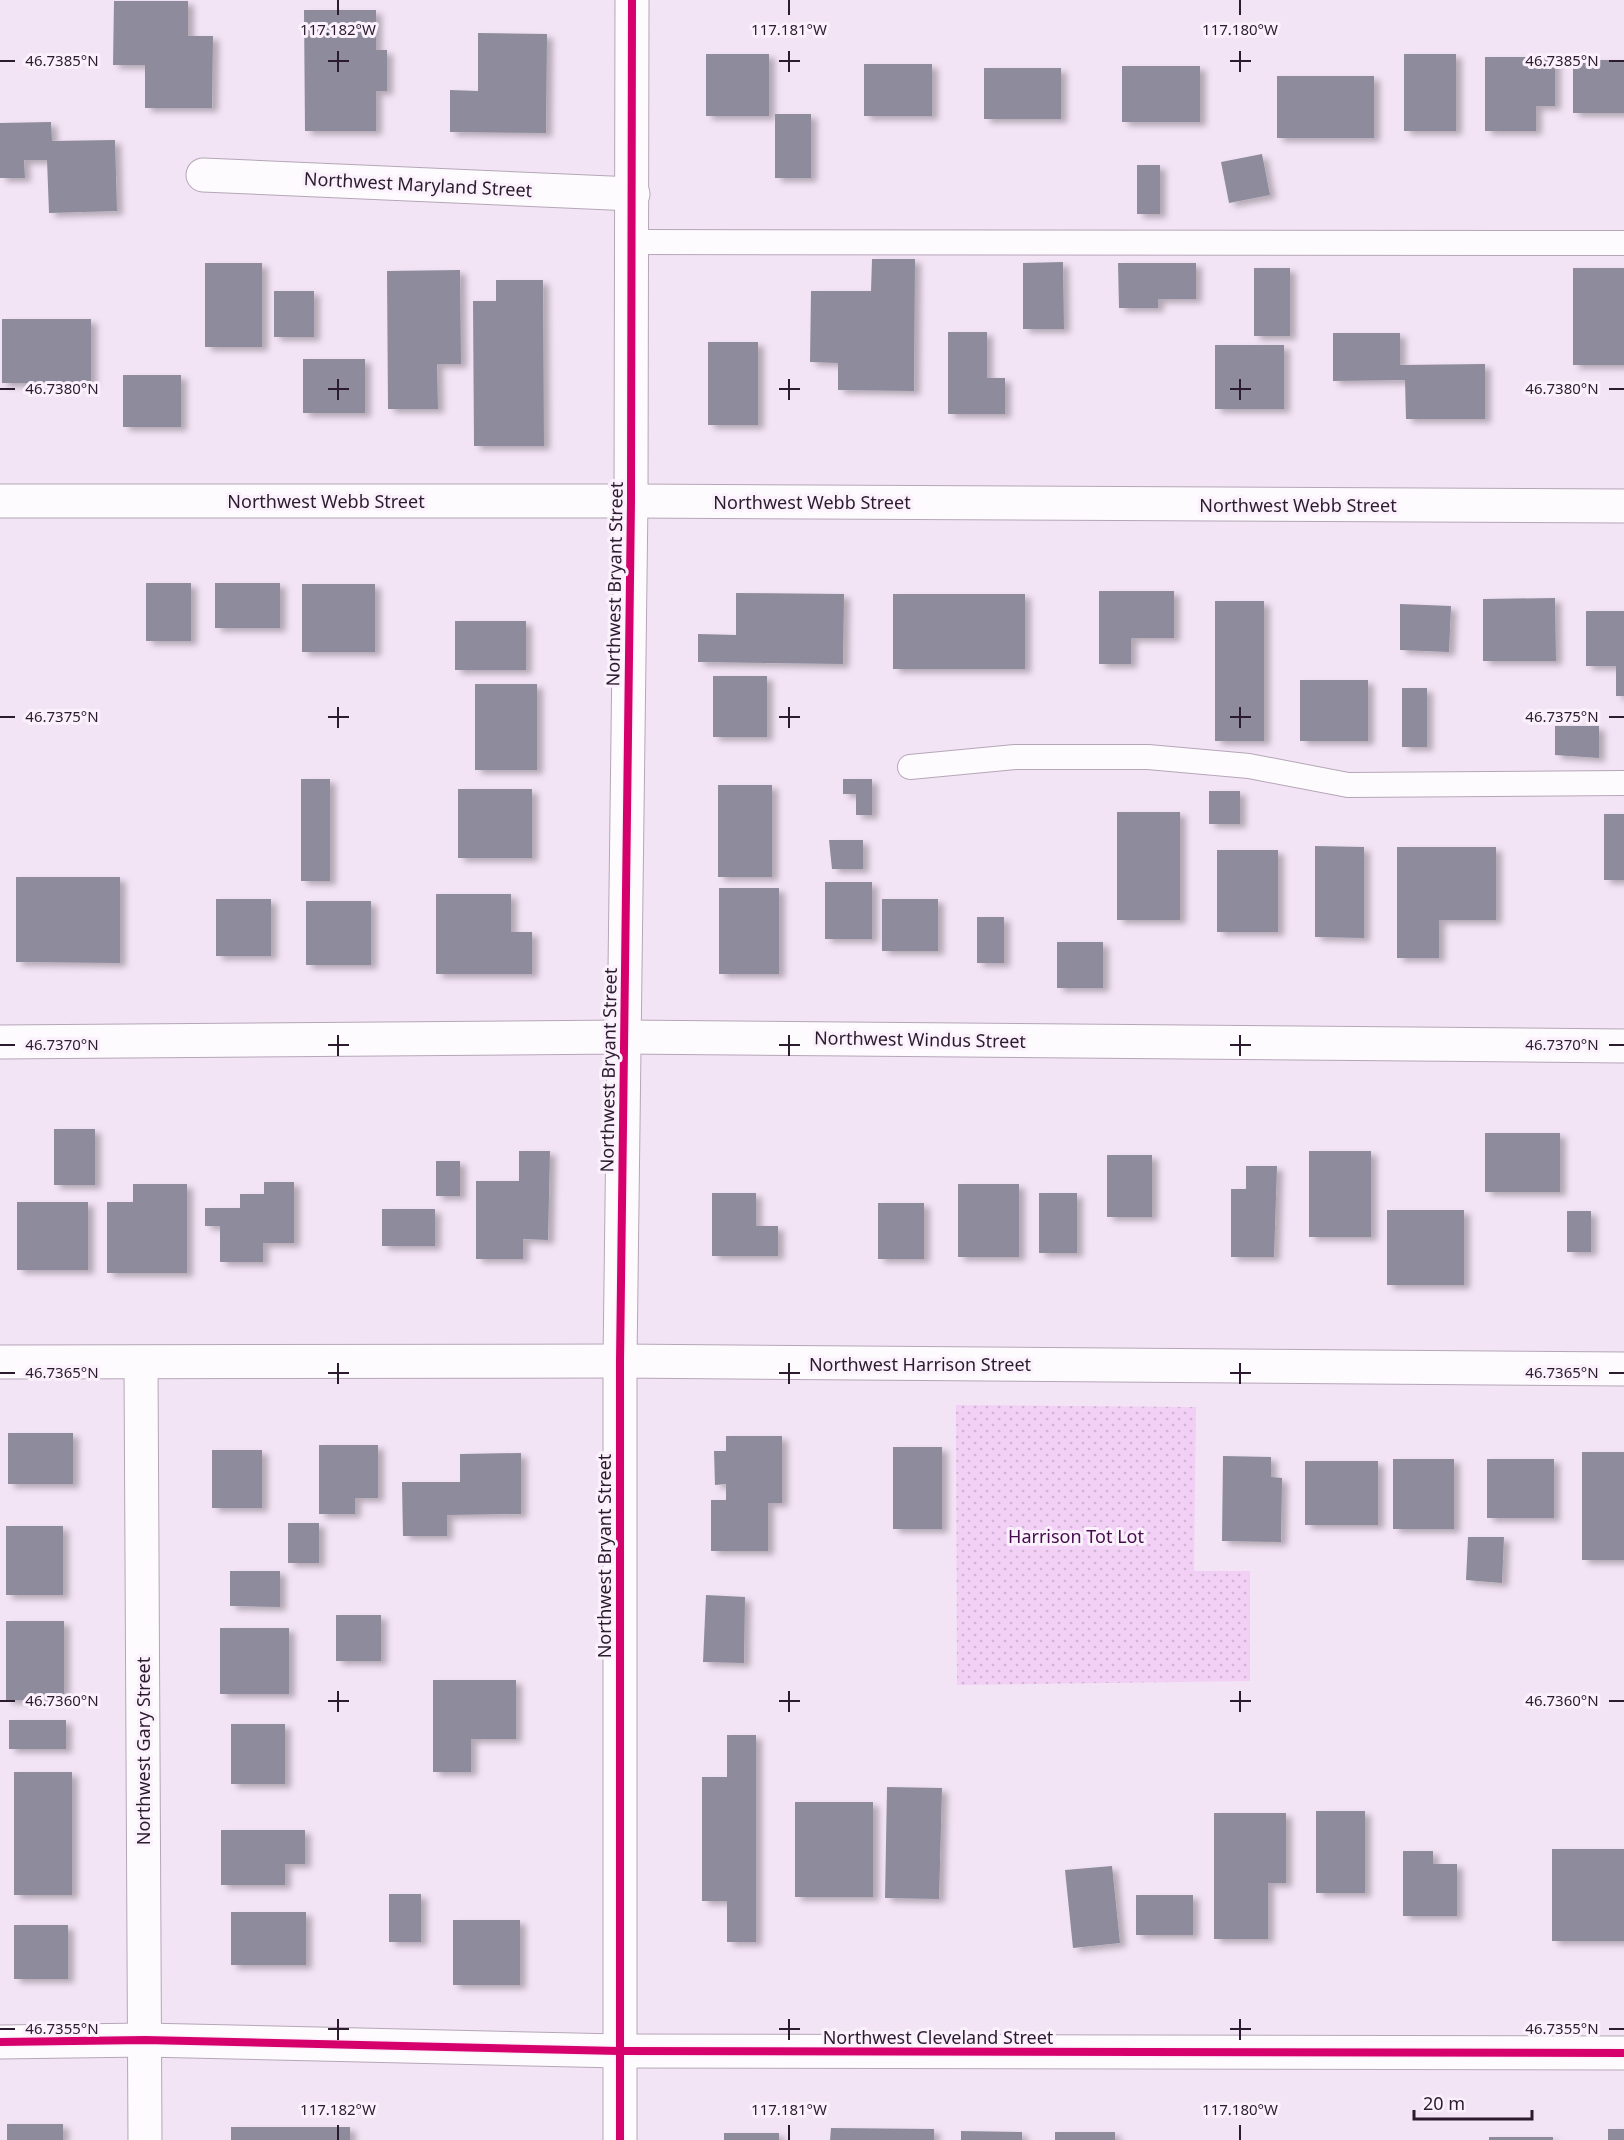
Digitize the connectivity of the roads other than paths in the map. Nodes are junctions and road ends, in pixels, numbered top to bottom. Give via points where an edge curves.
1 (632, 0) edge
2 (203, 175) dead end
3 (633, 194) junction
4 (632, 242) junction
5 (1624, 243) edge
6 (0, 501) edge
7 (631, 501) junction
8 (1624, 506) edge
9 (910, 767) dead end
10 (1624, 783) edge
11 (623, 1037) junction
12 (0, 1042) edge
13 (1624, 1046) edge
14 (620, 1361) junction
15 (0, 1362) edge
16 (141, 1363) junction
17 (1624, 1369) edge
18 (145, 2040) junction
19 (0, 2042) edge
20 (619, 2051) junction
21 (1624, 2053) edge
22 (145, 2140) edge
23 (620, 2140) edge

1 - 3 street, Northwest Bryant Street
2 - 3 street, Northwest Maryland Street
3 - 4 street, Northwest Bryant Street
4 - 5 lane
4 - 7 street, Northwest Bryant Street
6 - 7 street, Northwest Webb Street
7 - 8 street, Northwest Webb Street
7 - 11 street, Northwest Bryant Street
9 - 10 lane via 1015,757 1148,757 1249,766 1348,785
11 - 12 street, Northwest Windus Street
11 - 13 street, Northwest Windus Street
11 - 14 street, Northwest Bryant Street
14 - 16 street, Northwest Harrison Street
14 - 17 street, Northwest Harrison Street
14 - 20 street, Northwest Bryant Street
15 - 16 street, Northwest Harrison Street
16 - 18 street, Northwest Gary Street
18 - 19 street, Northwest Cleveland Street
18 - 20 street, Northwest Cleveland Street
18 - 22 street, Northwest Gary Street
20 - 21 street, Northwest Cleveland Street
20 - 23 street, Northwest Bryant Street

